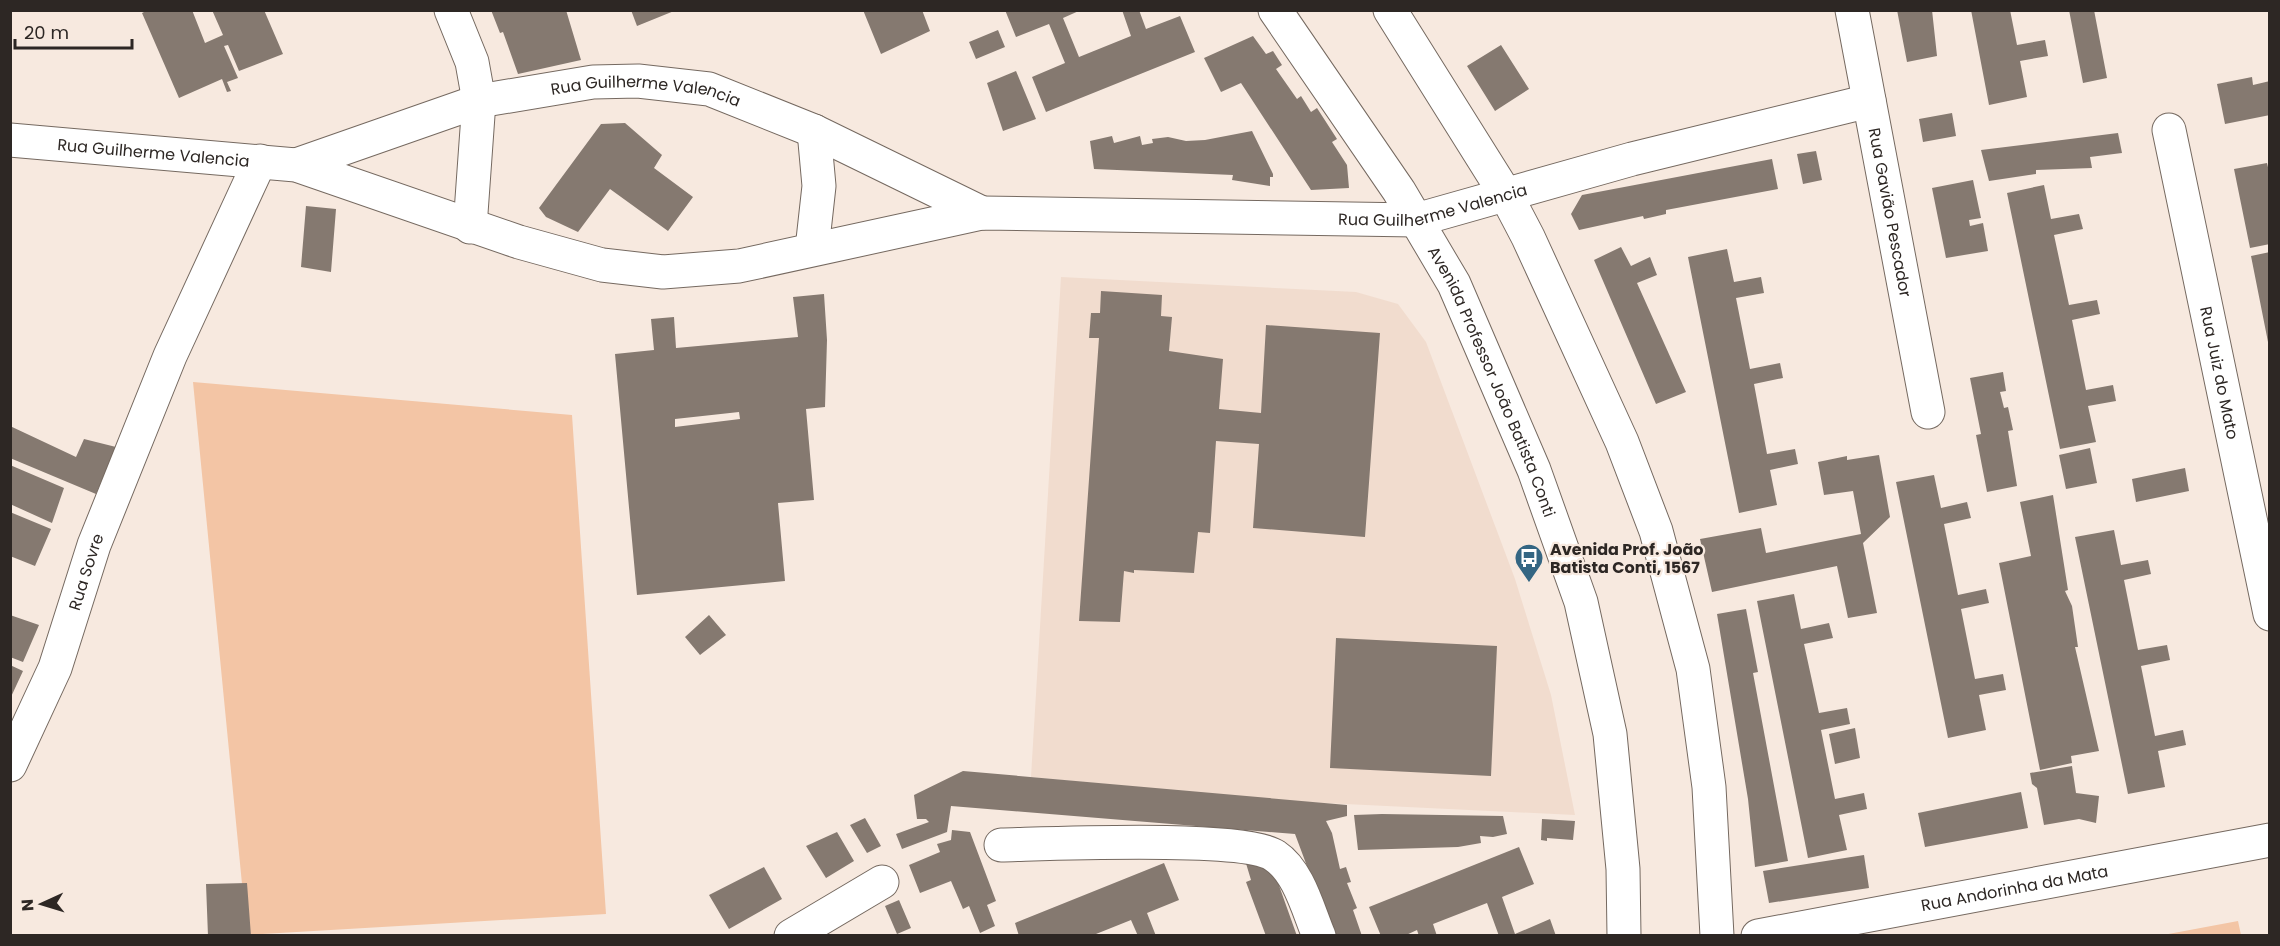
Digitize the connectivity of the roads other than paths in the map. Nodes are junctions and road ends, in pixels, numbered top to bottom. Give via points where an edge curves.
1 (451, 10) edge
2 (1275, 10) edge
3 (1390, 10) edge
4 (1852, 10) edge
5 (479, 101) junction
6 (1869, 101) junction
7 (2169, 130) dead end
8 (813, 131) junction
9 (10, 140) edge
10 (260, 161) junction
11 (296, 165) junction
12 (1506, 195) junction
13 (982, 213) junction
14 (1416, 220) junction
15 (470, 226) junction
16 (812, 249) junction
17 (1928, 412) dead end
18 (2270, 614) edge
19 (10, 765) edge
20 (2270, 840) edge
21 (1001, 845) dead end
22 (882, 882) dead end
23 (791, 936) edge
24 (1319, 936) edge
25 (1624, 936) edge
26 (1717, 936) edge
27 (1758, 936) edge

1 - 5 street via 472,62
2 - 14 street, Avenida Professor João Batista Conti
3 - 12 street
4 - 6 street, Rua Gavião Pescador
5 - 8 street, Rua Guilherme Valencia via 593,82 638,81 710,88
5 - 11 street, Rua Guilherme Valencia
5 - 15 street
6 - 12 street, Rua Guilherme Valencia via 1632,159
6 - 17 street, Rua Gavião Pescador
7 - 18 street, Rua Juiz do Mato
8 - 13 street, Rua Guilherme Valencia
8 - 16 street via 819,186
9 - 10 street, Rua Guilherme Valencia
10 - 11 street, Rua Guilherme Valencia
10 - 19 street, Rua Sovre via 162,376 94,545 55,668
11 - 15 street, Rua Guilherme Valencia
12 - 14 street, Rua Guilherme Valencia
12 - 26 street via 1622,442 1656,531 1693,669 1709,787
13 - 14 street, Rua Guilherme Valencia
13 - 16 street, Rua Guilherme Valencia
14 - 25 street, Avenida Professor João Batista Conti via 1454,284 1534,470 1581,602 1610,734 1623,869
15 - 16 street, Rua Guilherme Valencia via 602,264 663,272 739,266
20 - 27 street, Rua Andorinha da Mata
21 - 24 street via 1203,844 1260,849 1276,856 1291,871
22 - 23 street

